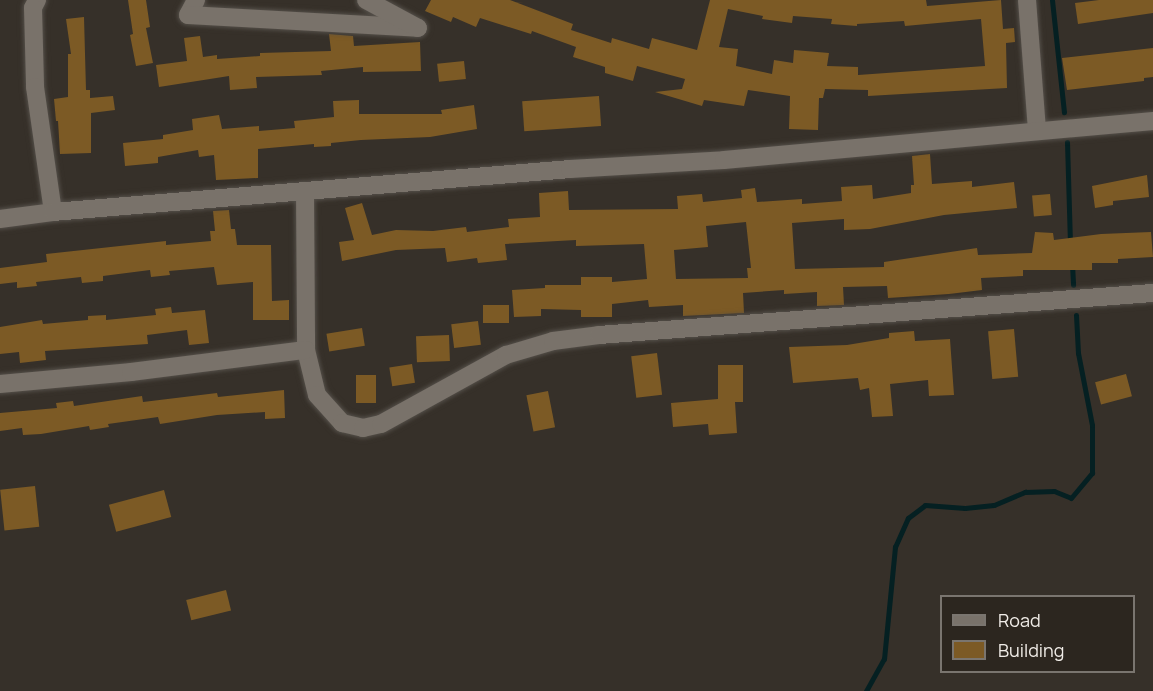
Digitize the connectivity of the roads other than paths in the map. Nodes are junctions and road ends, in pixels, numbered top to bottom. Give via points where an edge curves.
1 (196, 0) edge
2 (366, 0) edge
3 (1027, 0) edge
4 (29, 3) edge
5 (1153, 121) edge
6 (1037, 129) junction
7 (305, 191) junction
8 (53, 212) junction
9 (0, 219) edge
10 (1153, 293) edge
11 (306, 350) junction
12 (0, 384) edge

1 - 2 street via 188,15 418,28
3 - 6 street
4 - 8 street via 35,87
5 - 6 street
6 - 7 street via 724,160
7 - 8 street
7 - 11 street
8 - 9 street
10 - 11 street via 553,341 506,355 381,424 363,428 342,423 317,395
11 - 12 street

